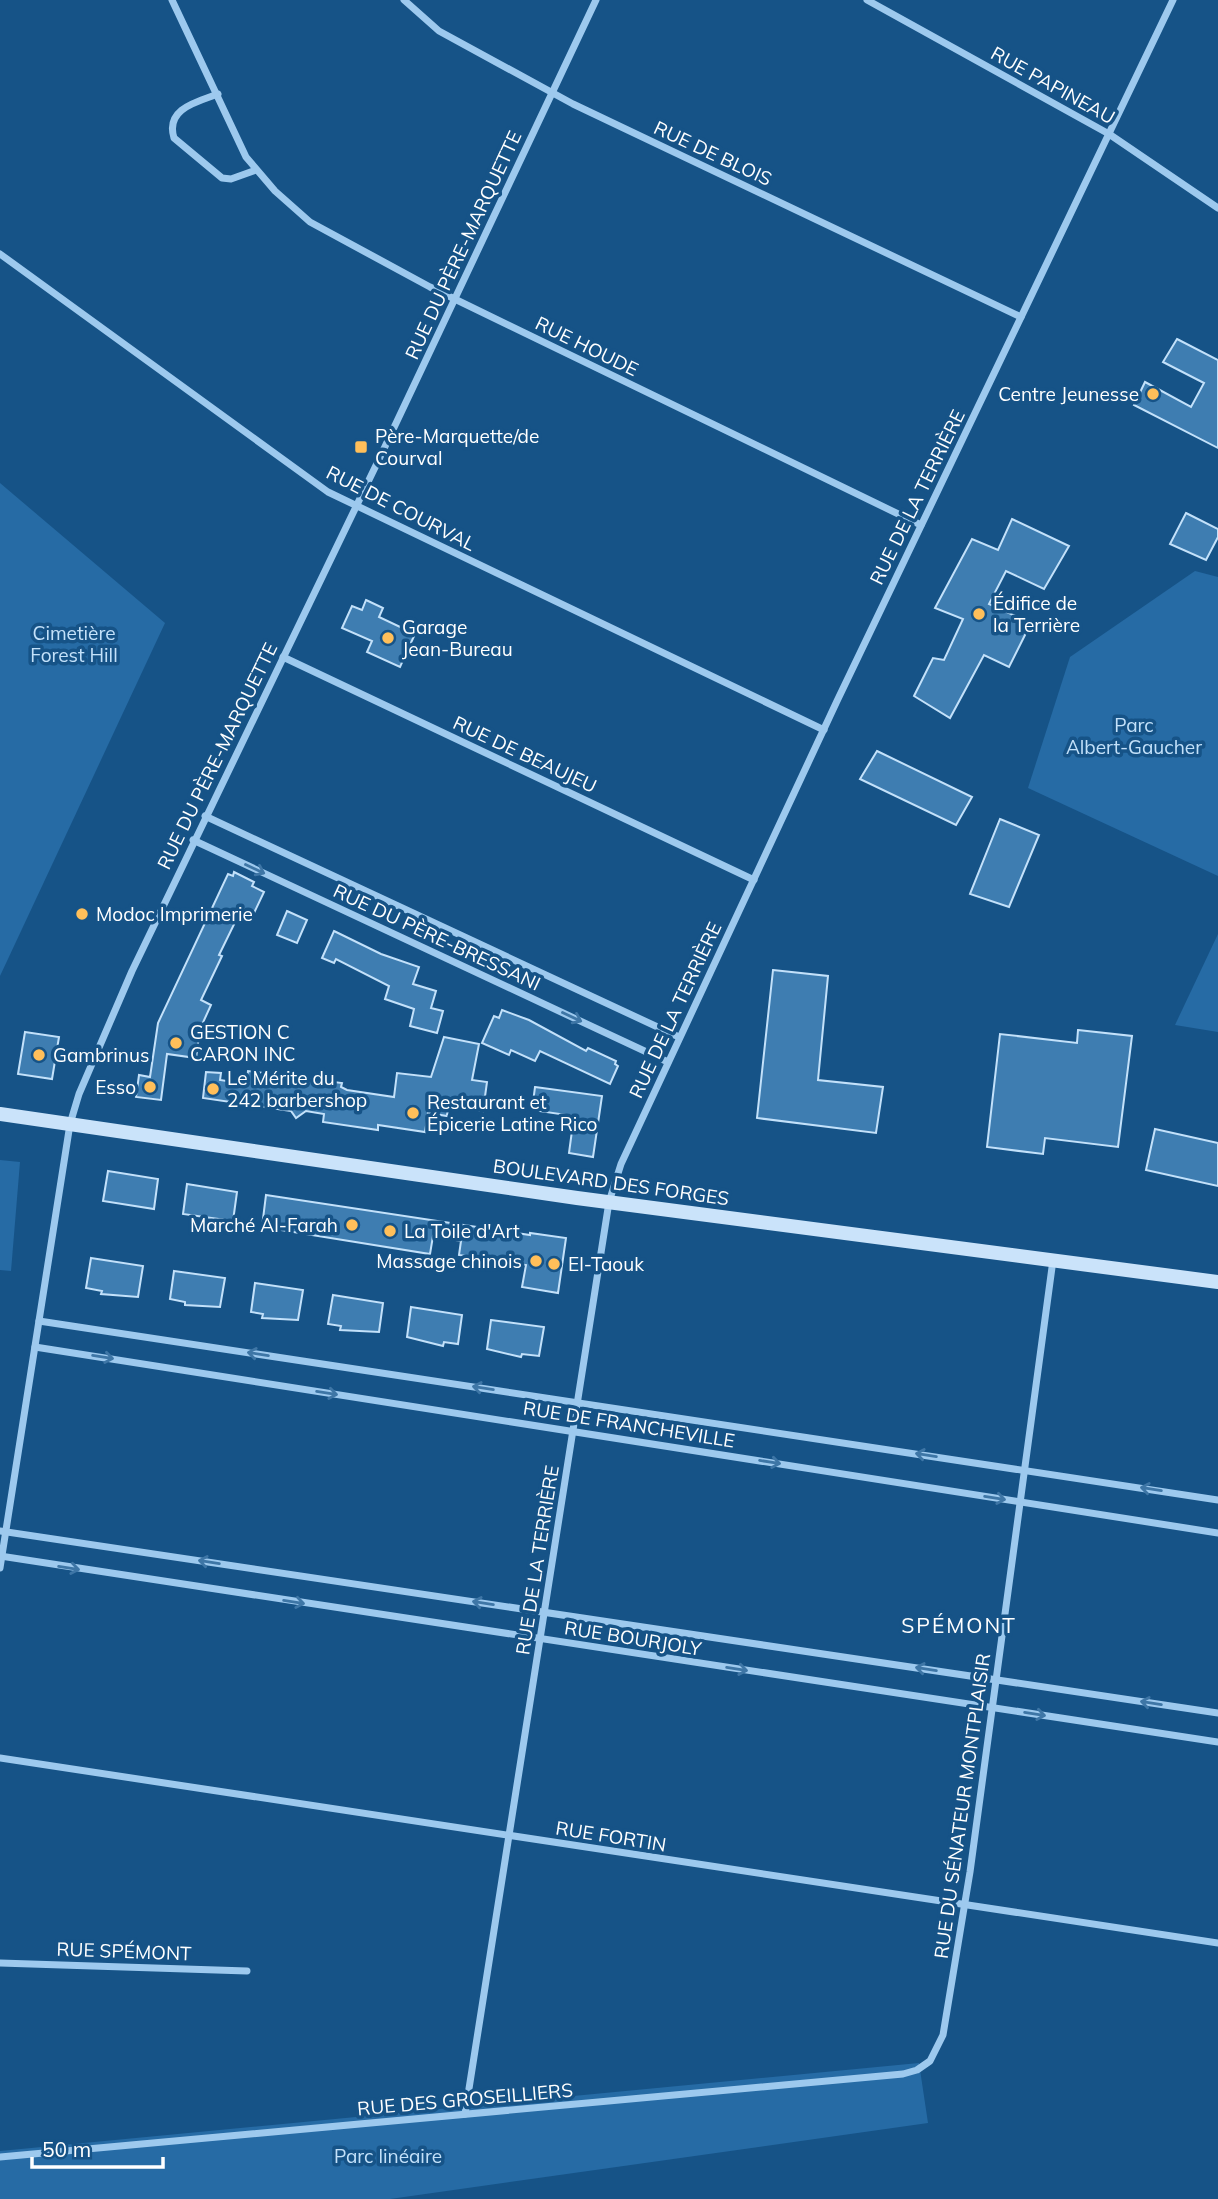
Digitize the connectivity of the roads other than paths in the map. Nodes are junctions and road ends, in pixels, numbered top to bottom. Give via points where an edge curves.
1 (172, 0) edge
2 (404, 0) edge
3 (596, 0) edge
4 (867, 0) edge
5 (1173, 0) edge
6 (218, 93) junction
7 (552, 93) junction
8 (1108, 134) junction
9 (256, 170) junction
10 (1218, 208) edge
11 (0, 254) edge
12 (455, 299) junction
13 (1021, 317) junction
14 (356, 507) junction
15 (921, 525) junction
16 (283, 657) junction
17 (824, 730) junction
18 (205, 816) junction
19 (193, 840) junction
20 (754, 880) junction
21 (679, 1037) junction
22 (668, 1062) junction
23 (0, 1114) edge
24 (70, 1124) junction
25 (609, 1202) junction
26 (1053, 1260) junction
27 (1218, 1282) edge
28 (39, 1321) junction
29 (35, 1347) junction
30 (578, 1403) junction
31 (573, 1432) junction
32 (1027, 1471) junction
33 (1218, 1500) edge
34 (1022, 1502) junction
35 (3, 1532) edge
36 (1218, 1533) edge
37 (1, 1556) edge
38 (0, 1568) edge
39 (544, 1612) junction
40 (540, 1640) junction
41 (996, 1680) junction
42 (992, 1708) junction
43 (1218, 1713) edge
44 (1218, 1742) edge
45 (0, 1758) edge
46 (509, 1836) junction
47 (965, 1905) junction
48 (1218, 1943) edge
49 (0, 1963) edge
50 (247, 1971) dead end
51 (930, 2061) joint
52 (465, 2114) junction
53 (0, 2157) edge

1 - 6 street, RUE HOUDE
2 - 7 street, RUE DE BLOIS via 439,32
3 - 7 street, RUE DU PÈRE-MARQUETTE
4 - 8 street, RUE PAPINEAU
5 - 8 street, RUE DE LA TERRIÈRE
6 - 9 street, RUE HOUDE
6 - 9 street via 180,110 172,123 174,138 222,178
7 - 12 street, RUE DU PÈRE-MARQUETTE
7 - 13 street, RUE DE BLOIS
8 - 10 street, RUE PAPINEAU
8 - 13 street, RUE DE LA TERRIÈRE
9 - 12 street, RUE HOUDE via 310,222
11 - 14 street, RUE DE COURVAL via 328,492
12 - 14 street, RUE DU PÈRE-MARQUETTE
12 - 15 street, RUE HOUDE
13 - 15 street, RUE DE LA TERRIÈRE
14 - 16 street, RUE DU PÈRE-MARQUETTE
14 - 17 street, RUE DE COURVAL
15 - 17 street, RUE DE LA TERRIÈRE
16 - 18 street, RUE DU PÈRE-MARQUETTE
16 - 20 street, RUE DE BEAUJEU
17 - 20 street, RUE DE LA TERRIÈRE
18 - 19 street, RUE DU PÈRE-MARQUETTE
18 - 21 street, RUE DU PÈRE-BRESSANI
19 -> 22 street, RUE DU PÈRE-BRESSANI
19 - 24 street, RUE DU PÈRE-MARQUETTE via 115,1009
20 - 21 street, RUE DE LA TERRIÈRE
21 - 22 street, RUE DE LA TERRIÈRE
22 - 25 street, RUE DE LA TERRIÈRE via 621,1164
23 - 24 main road, BOULEVARD DES FORGES
24 - 25 main road, BOULEVARD DES FORGES
24 - 28 street, RUE DU PÈRE-MARQUETTE
25 - 26 main road, BOULEVARD DES FORGES
25 - 30 street, RUE DE LA TERRIÈRE
26 - 27 main road, BOULEVARD DES FORGES
26 - 32 street, RUE DU SÉNATEUR MONTPLAISIR
28 - 29 street, RUE DU PÈRE-MARQUETTE
30 -> 28 street, RUE DE FRANCHEVILLE
29 -> 31 street, RUE DE FRANCHEVILLE
29 - 35 street, RUE DU PÈRE-MARQUETTE
30 - 31 street, RUE DE LA TERRIÈRE
32 -> 30 street, RUE DE FRANCHEVILLE
31 -> 34 street, RUE DE FRANCHEVILLE
31 - 39 street, RUE DE LA TERRIÈRE
33 -> 32 street, RUE DE FRANCHEVILLE
32 - 34 street, RUE DU SÉNATEUR MONTPLAISIR
34 - 36 street, RUE DE FRANCHEVILLE
34 - 41 street, RUE DU SÉNATEUR MONTPLAISIR
35 - 37 street, RUE DU PÈRE-MARQUETTE
39 -> 35 street, RUE BOURJOLY
37 - 38 street, RUE DU PÈRE-MARQUETTE
37 -> 40 street, RUE BOURJOLY
39 - 40 street, RUE DE LA TERRIÈRE
41 -> 39 street, RUE BOURJOLY
40 -> 42 street, RUE BOURJOLY
40 - 46 street, RUE DE LA TERRIÈRE
41 - 42 street, RUE DU SÉNATEUR MONTPLAISIR
43 -> 41 street, RUE BOURJOLY
42 -> 44 street, RUE BOURJOLY
42 - 47 street, RUE DU SÉNATEUR MONTPLAISIR
45 - 46 street, RUE FORTIN
46 - 47 street, RUE FORTIN
46 - 52 street, RUE DE LA TERRIÈRE
47 - 48 street, RUE FORTIN
47 - 51 street, RUE DU SÉNATEUR MONTPLAISIR via 943,2035
49 - 50 street, RUE SPÉMONT
51 - 52 street, RUE DES GROSEILLIERS via 903,2074
52 - 53 street, RUE DES GROSEILLIERS

